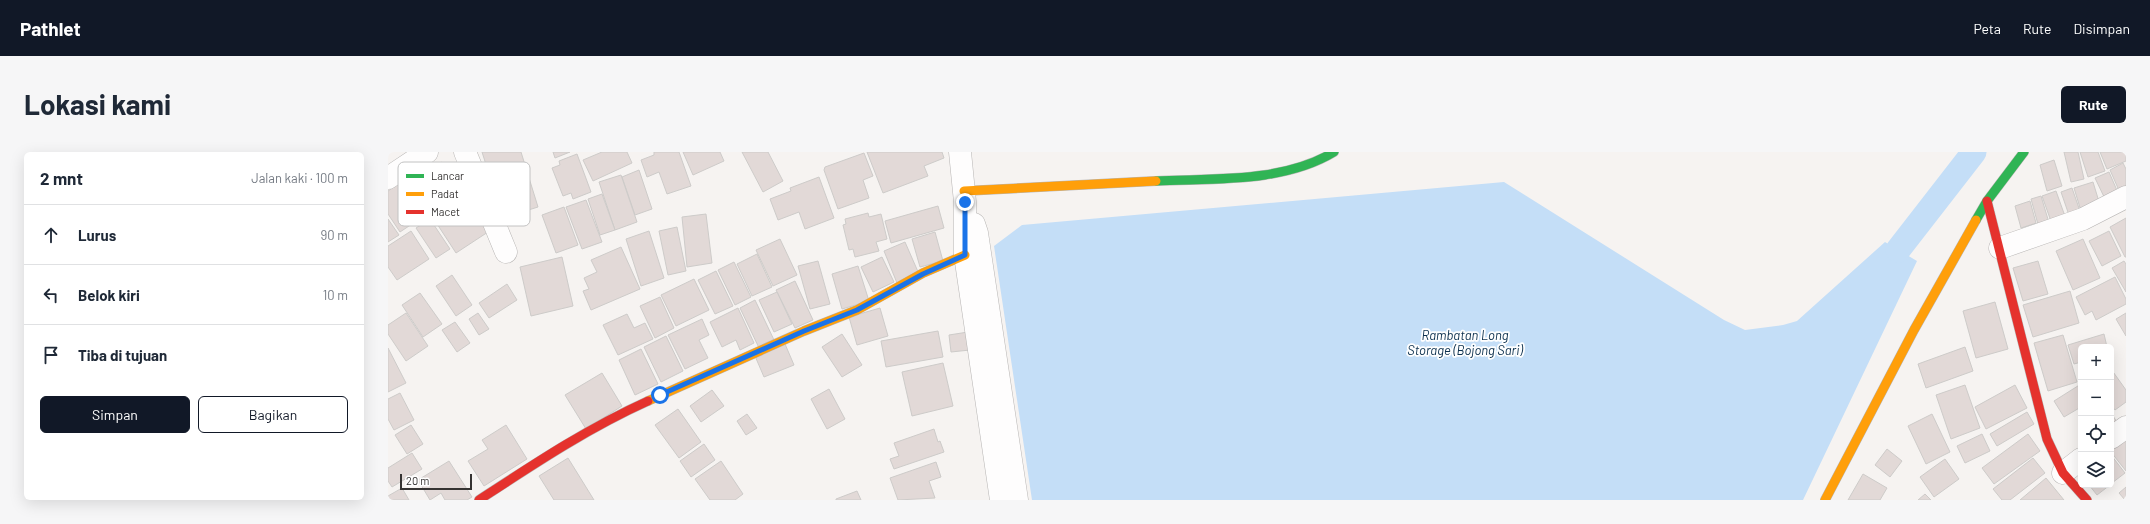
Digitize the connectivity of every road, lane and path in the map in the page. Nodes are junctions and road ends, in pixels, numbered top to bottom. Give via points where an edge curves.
1 (427, 152) edge
2 (466, 152) edge
3 (960, 152) edge
4 (1334, 152) edge
5 (2024, 152) edge
6 (412, 162) edge
7 (470, 162) edge
8 (398, 171) edge
9 (388, 178) edge
10 (964, 197) junction
11 (2126, 197) edge
12 (1987, 201) junction
13 (496, 226) edge
14 (2000, 248) junction
15 (506, 252) dead end
16 (965, 255) junction
17 (2126, 427) edge
18 (2114, 436) edge
19 (2078, 462) edge
20 (2063, 473) junction
21 (479, 500) edge
22 (1001, 500) edge
23 (1017, 500) edge
24 (1825, 500) edge
25 (2087, 500) edge

1 - 6 street
2 - 7 street
3 - 10 street
4 - 10 street via 1326,158 1264,175
5 - 12 street
8 - 9 street
10 - 16 street
10 - 23 street via 978,233
11 - 14 street via 2083,219
12 - 14 street
12 - 24 street via 1914,330
13 - 15 street
14 - 20 street via 2047,439
16 - 21 street via 923,274 857,310 804,331 608,419
16 - 22 street
17 - 18 street
19 - 20 street
20 - 25 street

